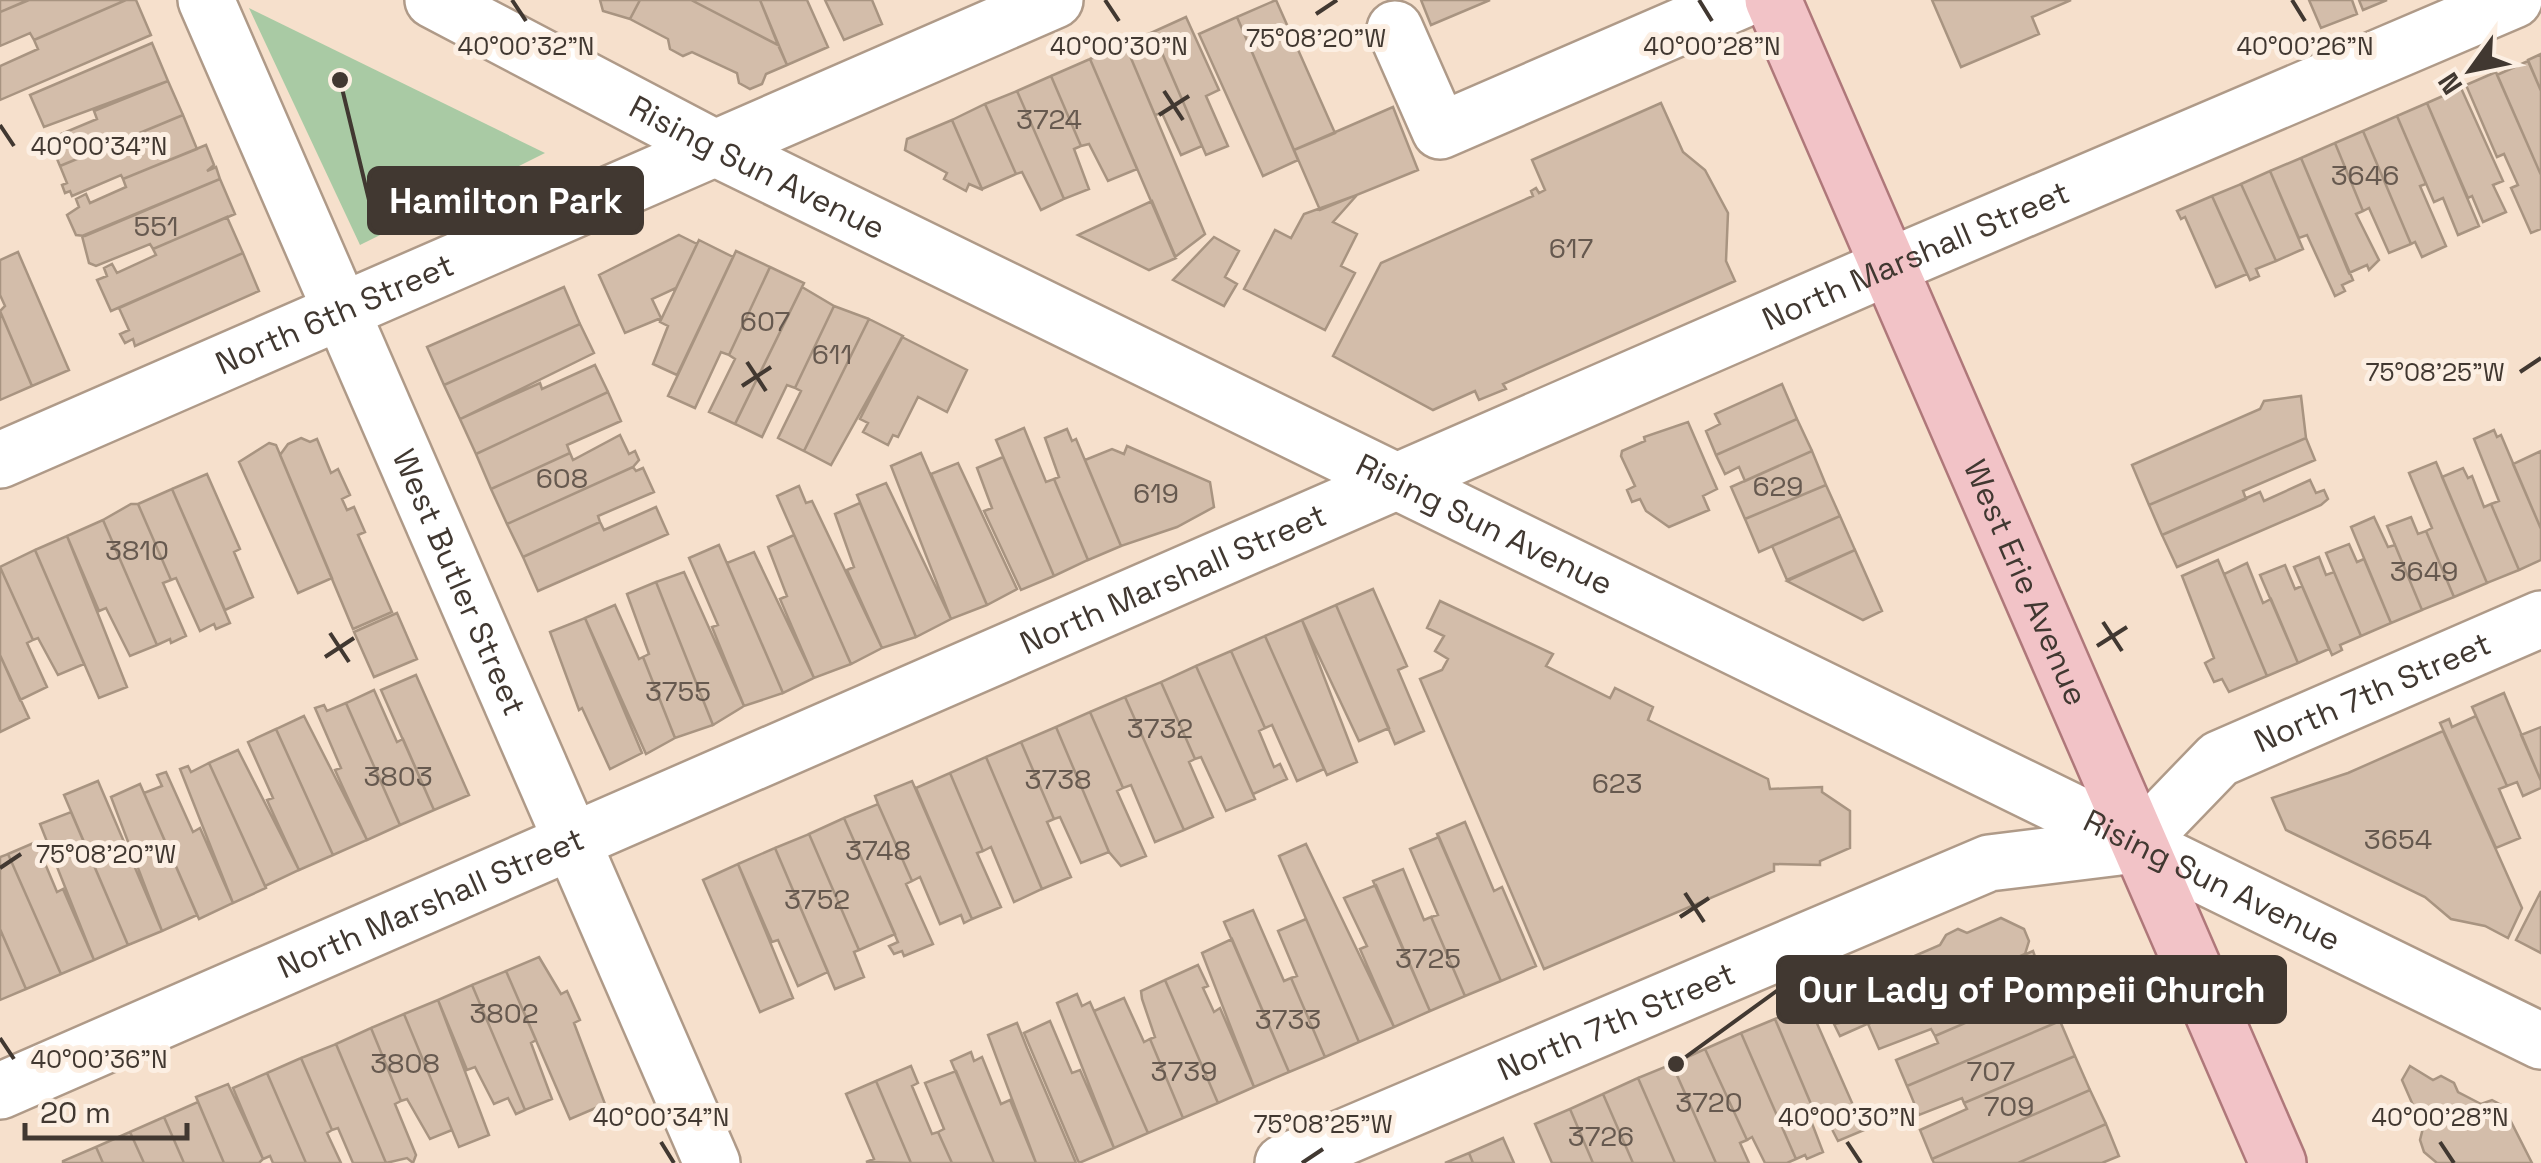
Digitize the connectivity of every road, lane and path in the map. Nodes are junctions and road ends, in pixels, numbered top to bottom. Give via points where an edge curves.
1 (206, 0) edge
2 (433, 0) edge
3 (1055, 0) edge
4 (1742, 0) edge
5 (1773, 0) edge
6 (2514, 0) edge
7 (1394, 29) dead end
8 (715, 148) junction
9 (1888, 266) junction
10 (342, 312) junction
11 (0, 460) edge
12 (1400, 481) junction
13 (2541, 620) edge
14 (572, 840) junction
15 (2136, 846) junction
16 (2541, 1041) edge
17 (0, 1090) edge
18 (712, 1163) edge
19 (1283, 1163) edge
20 (2278, 1163) edge

1 - 10 street, West Butler Street
2 - 8 street, Rising Sun Avenue
3 - 8 street, North 6th Street
4 - 7 street via 1440,131
5 - 9 main road, West Erie Avenue
6 - 9 street, North Marshall Street
8 - 10 street, North 6th Street
8 - 12 street, Rising Sun Avenue
9 - 12 street, North Marshall Street
9 - 15 main road, West Erie Avenue
10 - 11 street, North 6th Street
10 - 14 street, West Butler Street
12 - 14 street, North Marshall Street
12 - 15 street, Rising Sun Avenue
13 - 15 street, North 7th Street via 2219,760
14 - 17 street, North Marshall Street
14 - 18 street, West Butler Street
15 - 16 street, Rising Sun Avenue
15 - 19 street, North 7th Street via 1990,863
15 - 20 main road, West Erie Avenue

